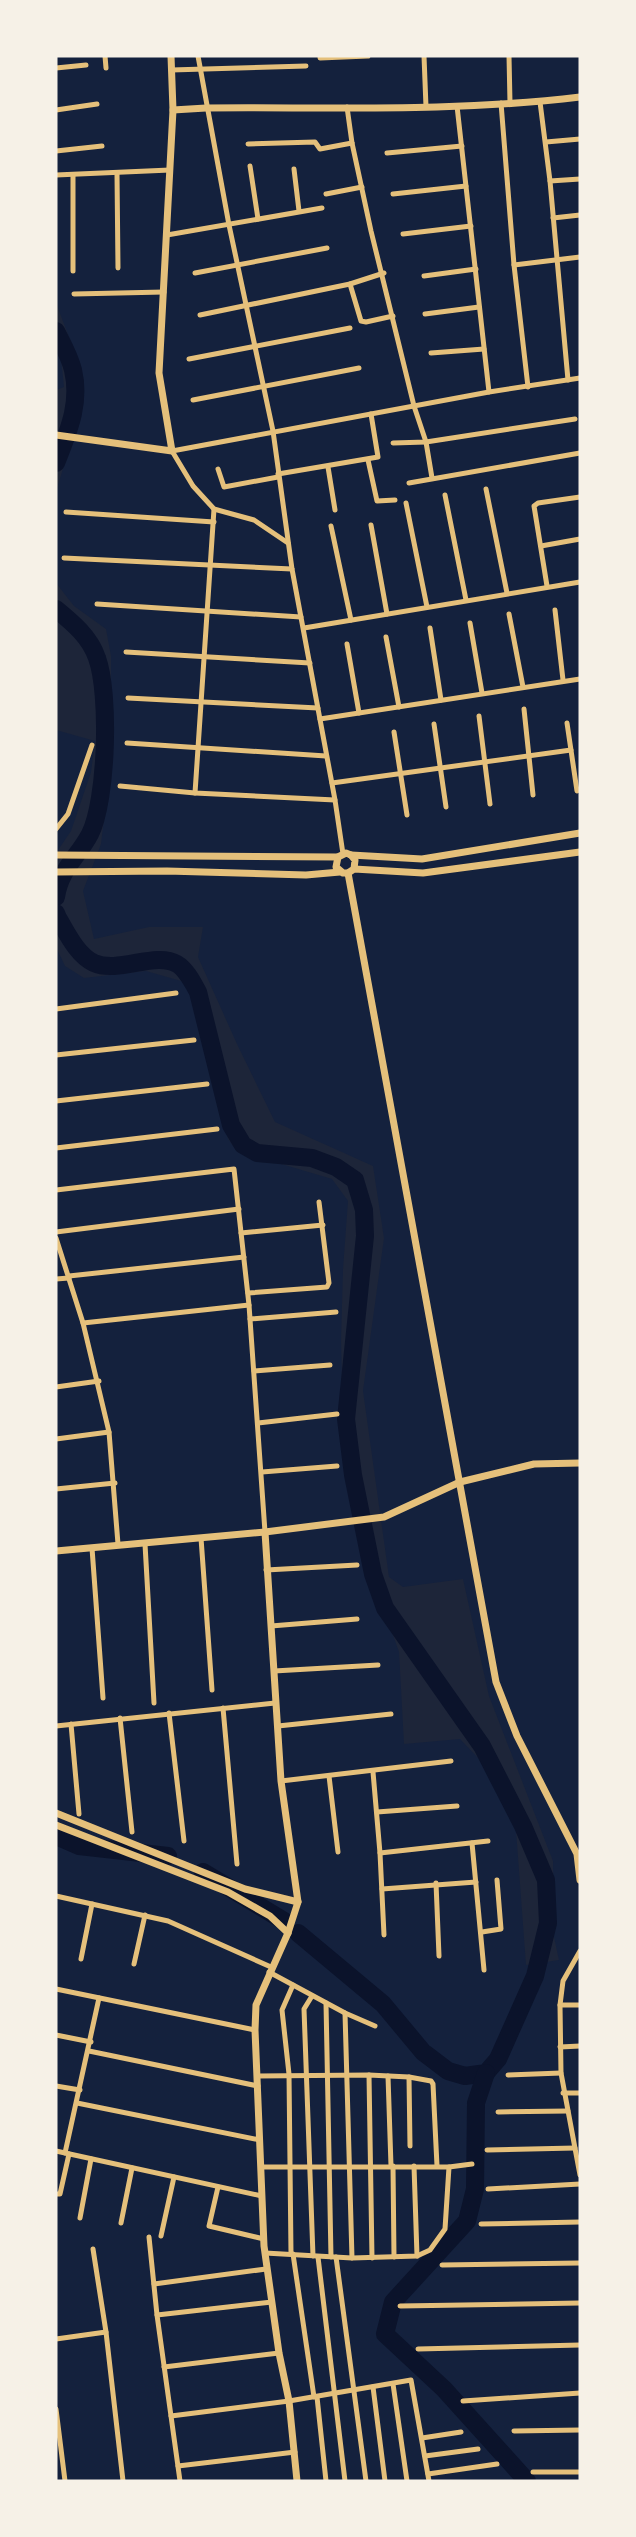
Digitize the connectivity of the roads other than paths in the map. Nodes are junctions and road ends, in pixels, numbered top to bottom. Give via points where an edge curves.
1 (105, 56) edge
2 (171, 56) edge
3 (198, 56) edge
4 (368, 56) edge
5 (424, 56) edge
6 (509, 56) edge
7 (320, 58) dead end
8 (86, 65) dead end
9 (306, 66) dead end
10 (56, 68) edge
11 (106, 68) dead end
12 (200, 69) junction
13 (171, 70) junction
14 (580, 97) edge
15 (540, 102) junction
16 (501, 103) junction
17 (510, 103) junction
18 (97, 104) dead end
19 (347, 106) junction
20 (457, 106) junction
21 (426, 107) junction
22 (206, 108) junction
23 (56, 110) edge
24 (173, 110) junction
25 (580, 139) edge
26 (546, 142) junction
27 (352, 143) junction
28 (248, 144) dead end
29 (102, 146) dead end
30 (462, 146) junction
31 (56, 151) edge
32 (387, 154) dead end
33 (250, 166) dead end
34 (294, 169) dead end
35 (170, 170) junction
36 (117, 174) junction
37 (56, 175) edge
38 (73, 175) junction
39 (580, 179) edge
40 (550, 181) junction
41 (362, 186) junction
42 (466, 186) junction
43 (326, 194) dead end
44 (393, 194) dead end
45 (322, 208) dead end
46 (299, 211) junction
47 (580, 215) edge
48 (553, 218) junction
49 (258, 219) junction
50 (229, 225) junction
51 (471, 226) junction
52 (403, 234) dead end
53 (167, 235) junction
54 (327, 248) dead end
55 (580, 258) edge
56 (556, 260) junction
57 (238, 264) junction
58 (514, 265) junction
59 (118, 268) dead end
60 (476, 269) junction
61 (73, 271) dead end
62 (195, 273) dead end
63 (384, 273) junction
64 (424, 276) dead end
65 (350, 284) junction
66 (164, 292) junction
67 (74, 294) dead end
68 (247, 306) junction
69 (479, 307) junction
70 (426, 314) dead end
71 (200, 315) dead end
72 (393, 316) junction
73 (350, 328) dead end
74 (255, 346) junction
75 (484, 349) junction
76 (431, 353) dead end
77 (189, 359) dead end
78 (359, 368) dead end
79 (580, 378) edge
80 (568, 380) junction
81 (263, 387) junction
82 (528, 387) junction
83 (489, 392) junction
84 (193, 400) dead end
85 (414, 406) junction
86 (371, 414) junction
87 (575, 418) dead end
88 (273, 431) junction
89 (56, 435) edge
90 (426, 442) junction
91 (393, 444) dead end
92 (172, 451) junction
93 (580, 453) edge
94 (368, 460) junction
95 (328, 467) junction
96 (218, 469) dead end
97 (278, 476) junction
98 (432, 478) junction
99 (409, 483) dead end
100 (486, 489) dead end
101 (445, 495) dead end
102 (580, 497) edge
103 (395, 500) dead end
104 (406, 503) dead end
105 (214, 509) junction
106 (335, 510) dead end
107 (66, 512) dead end
108 (214, 522) junction
109 (331, 526) dead end
110 (371, 526) dead end
111 (580, 539) edge
112 (288, 543) junction
113 (541, 546) junction
114 (64, 558) dead end
115 (211, 567) junction
116 (292, 569) junction
117 (580, 582) edge
118 (547, 586) junction
119 (507, 593) junction
120 (466, 600) junction
121 (97, 604) dead end
122 (427, 607) junction
123 (555, 610) dead end
124 (209, 612) junction
125 (387, 614) junction
126 (509, 614) dead end
127 (301, 617) junction
128 (351, 620) junction
129 (470, 624) dead end
130 (304, 628) junction
131 (430, 628) dead end
132 (386, 637) dead end
133 (347, 644) dead end
134 (126, 652) dead end
135 (205, 657) junction
136 (310, 664) junction
137 (580, 679) edge
138 (563, 680) junction
139 (523, 687) junction
140 (482, 693) junction
141 (128, 698) dead end
142 (441, 700) junction
143 (201, 703) junction
144 (399, 707) junction
145 (318, 708) junction
146 (524, 709) dead end
147 (358, 713) junction
148 (479, 716) dead end
149 (320, 719) junction
150 (567, 723) dead end
151 (434, 724) dead end
152 (394, 732) dead end
153 (127, 743) dead end
154 (92, 745) dead end
155 (199, 747) junction
156 (571, 750) junction
157 (326, 756) junction
158 (528, 757) junction
159 (486, 762) junction
160 (441, 768) junction
161 (402, 774) junction
162 (332, 783) junction
163 (120, 786) dead end
164 (577, 791) dead end
165 (196, 793) junction
166 (533, 795) dead end
167 (336, 800) junction
168 (490, 804) dead end
169 (446, 807) dead end
170 (407, 815) dead end
171 (56, 829) edge
172 (580, 833) edge
173 (580, 852) edge
174 (56, 855) edge
175 (352, 855) junction
176 (341, 856) junction
177 (351, 871) junction
178 (56, 872) edge
179 (340, 872) junction
180 (176, 993) dead end
181 (56, 1009) edge
182 (194, 1040) dead end
183 (56, 1055) edge
184 (207, 1084) dead end
185 (56, 1101) edge
186 (217, 1129) dead end
187 (56, 1148) edge
188 (56, 1190) edge
189 (319, 1202) dead end
190 (239, 1209) junction
191 (323, 1225) junction
192 (56, 1232) edge
193 (241, 1232) junction
194 (56, 1238) edge
195 (244, 1257) junction
196 (69, 1277) junction
197 (56, 1279) edge
198 (248, 1293) junction
199 (249, 1305) junction
200 (336, 1312) dead end
201 (250, 1319) junction
202 (83, 1323) junction
203 (330, 1364) dead end
204 (254, 1371) junction
205 (99, 1381) junction
206 (56, 1387) edge
207 (337, 1414) dead end
208 (258, 1423) junction
209 (110, 1432) junction
210 (56, 1439) edge
211 (580, 1463) edge
212 (337, 1466) dead end
213 (262, 1472) junction
214 (115, 1482) junction
215 (460, 1482) junction
216 (56, 1489) edge
217 (265, 1532) junction
218 (201, 1538) junction
219 (118, 1544) junction
220 (145, 1544) junction
221 (92, 1548) junction
222 (56, 1551) edge
223 (357, 1565) dead end
224 (266, 1570) junction
225 (357, 1619) dead end
226 (270, 1626) junction
227 (378, 1664) dead end
228 (274, 1671) junction
229 (212, 1690) dead end
230 (103, 1698) dead end
231 (154, 1703) dead end
232 (275, 1703) junction
233 (223, 1708) junction
234 (169, 1713) junction
235 (391, 1714) dead end
236 (120, 1718) junction
237 (71, 1724) junction
238 (56, 1726) edge
239 (278, 1726) junction
240 (452, 1761) dead end
241 (373, 1772) junction
242 (329, 1776) junction
243 (281, 1781) junction
244 (457, 1806) dead end
245 (377, 1812) junction
246 (56, 1813) edge
247 (79, 1814) dead end
248 (56, 1824) edge
249 (132, 1832) dead end
250 (184, 1841) dead end
251 (488, 1841) dead end
252 (472, 1842) junction
253 (338, 1852) dead end
254 (380, 1853) junction
255 (237, 1864) dead end
256 (497, 1880) dead end
257 (580, 1880) edge
258 (476, 1882) junction
259 (436, 1883) junction
260 (382, 1889) junction
261 (56, 1896) edge
262 (298, 1902) junction
263 (92, 1904) junction
264 (145, 1915) junction
265 (482, 1932) junction
266 (288, 1933) junction
267 (384, 1935) dead end
268 (580, 1951) edge
269 (440, 1956) dead end
270 (81, 1958) dead end
271 (134, 1964) dead end
272 (270, 1970) junction
273 (484, 1970) dead end
274 (293, 1985) junction
275 (56, 1989) edge
276 (312, 1996) junction
277 (99, 1998) junction
278 (326, 2003) junction
279 (560, 2005) junction
280 (580, 2005) edge
281 (345, 2013) junction
282 (375, 2026) dead end
283 (255, 2030) junction
284 (56, 2034) edge
285 (91, 2042) junction
286 (580, 2046) edge
287 (560, 2047) junction
288 (89, 2051) junction
289 (561, 2073) junction
290 (288, 2074) junction
291 (306, 2074) junction
292 (325, 2074) junction
293 (346, 2074) junction
294 (369, 2075) junction
295 (508, 2075) dead end
296 (258, 2076) junction
297 (388, 2076) junction
298 (409, 2077) junction
299 (56, 2086) edge
300 (258, 2086) junction
301 (80, 2090) junction
302 (564, 2093) junction
303 (580, 2093) edge
304 (77, 2103) junction
305 (568, 2111) junction
306 (498, 2112) dead end
307 (573, 2138) junction
308 (580, 2138) edge
309 (260, 2140) junction
310 (410, 2146) dead end
311 (575, 2148) junction
312 (487, 2150) dead end
313 (56, 2151) edge
314 (67, 2154) junction
315 (91, 2159) junction
316 (472, 2164) dead end
317 (291, 2166) junction
318 (308, 2166) junction
319 (328, 2166) junction
320 (350, 2166) junction
321 (369, 2166) junction
322 (392, 2166) junction
323 (414, 2166) junction
324 (437, 2166) junction
325 (261, 2167) junction
326 (449, 2167) junction
327 (132, 2168) junction
328 (580, 2175) edge
329 (174, 2177) junction
330 (580, 2184) edge
331 (218, 2187) junction
332 (488, 2190) dead end
333 (56, 2194) edge
334 (262, 2196) junction
335 (80, 2218) dead end
336 (580, 2222) edge
337 (121, 2223) dead end
338 (481, 2224) dead end
339 (161, 2236) dead end
340 (149, 2237) dead end
341 (264, 2239) junction
342 (93, 2249) dead end
343 (264, 2252) junction
344 (292, 2254) junction
345 (316, 2256) junction
346 (417, 2256) junction
347 (333, 2257) junction
348 (394, 2257) junction
349 (352, 2258) junction
350 (372, 2258) junction
351 (580, 2263) edge
352 (442, 2265) dead end
353 (266, 2269) junction
354 (154, 2284) junction
355 (272, 2302) junction
356 (580, 2303) edge
357 (400, 2306) dead end
358 (157, 2315) junction
359 (106, 2332) junction
360 (56, 2339) edge
361 (580, 2345) edge
362 (418, 2349) dead end
363 (279, 2353) junction
364 (164, 2367) junction
365 (393, 2384) junction
366 (373, 2387) junction
367 (355, 2390) junction
368 (580, 2393) edge
369 (335, 2394) junction
370 (315, 2397) junction
371 (464, 2401) dead end
372 (289, 2402) junction
373 (56, 2409) edge
374 (170, 2416) junction
375 (580, 2430) edge
376 (514, 2431) dead end
377 (461, 2432) dead end
378 (422, 2438) junction
379 (478, 2449) dead end
380 (295, 2452) junction
381 (425, 2456) junction
382 (497, 2464) dead end
383 (178, 2466) junction
384 (533, 2472) dead end
385 (580, 2472) edge
386 (428, 2474) junction
387 (65, 2481) edge
388 (123, 2481) edge
389 (180, 2481) edge
390 (297, 2481) edge
391 (326, 2481) edge
392 (345, 2481) edge
393 (366, 2481) edge
394 (385, 2481) edge
395 (406, 2481) edge
396 (429, 2481) edge

1 - 11 street
2 - 13 street
3 - 12 street
4 - 7 street
5 - 21 street
6 - 17 street
8 - 10 street
9 - 12 street
12 - 13 street
12 - 22 street
13 - 24 street
14 - 15 street
15 - 17 street
15 - 26 street
16 - 17 street
16 - 20 street
16 - 58 street
18 - 23 street
19 - 21 street
19 - 22 street
19 - 27 street
20 - 21 street
20 - 30 street
22 - 24 street
22 - 50 street
24 - 35 street
25 - 26 street
26 - 40 street
27 - 28 street via 320,149 315,142
27 - 41 street
29 - 31 street
30 - 32 street
30 - 42 street
33 - 49 street
34 - 46 street
35 - 36 street
35 - 53 street
36 - 38 street
36 - 59 street
37 - 38 street
38 - 61 street
39 - 40 street
40 - 48 street
41 - 43 street
41 - 63 street
42 - 44 street
42 - 51 street
45 - 46 street
46 - 49 street
47 - 48 street
48 - 56 street
49 - 50 street
50 - 53 street
50 - 57 street
51 - 52 street
51 - 60 street
53 - 66 street
54 - 57 street
55 - 56 street
56 - 58 street
56 - 80 street
57 - 62 street
57 - 68 street
58 - 82 street
60 - 64 street
60 - 69 street
63 - 65 street
63 - 72 street
65 - 68 street
65 - 72 street via 361,321
66 - 67 street
66 - 92 street via 159,373
68 - 71 street
68 - 74 street
69 - 70 street
69 - 75 street
72 - 85 street
73 - 74 street
74 - 77 street
74 - 81 street
75 - 76 street
75 - 83 street
78 - 81 street
79 - 80 street
80 - 82 street
81 - 84 street
81 - 88 street
82 - 83 street
83 - 85 street
85 - 86 street
85 - 90 street
86 - 88 street
86 - 94 street via 379,456
87 - 90 street
88 - 92 street
88 - 97 street
89 - 92 street
90 - 91 street
90 - 98 street
92 - 105 street via 193,486
93 - 98 street
94 - 95 street
94 - 103 street via 378,501
95 - 97 street
95 - 106 street
96 - 97 street via 224,487
97 - 112 street
98 - 99 street
100 - 119 street
101 - 120 street
102 - 113 street via 535,504
104 - 122 street
105 - 108 street
105 - 112 street via 254,520
107 - 108 street
108 - 115 street
109 - 128 street
110 - 125 street
111 - 113 street
112 - 116 street
113 - 118 street
114 - 115 street
115 - 116 street
115 - 124 street
116 - 127 street
117 - 118 street
118 - 119 street
119 - 120 street
120 - 122 street
121 - 124 street
122 - 125 street
123 - 138 street
124 - 127 street
124 - 135 street
125 - 128 street
126 - 139 street
127 - 130 street
128 - 130 street
129 - 140 street
130 - 136 street
131 - 142 street
132 - 144 street
133 - 147 street
134 - 135 street
135 - 136 street
135 - 143 street
136 - 145 street
137 - 138 street
138 - 139 street
139 - 140 street
140 - 142 street
141 - 143 street
142 - 144 street
143 - 145 street
143 - 155 street
144 - 147 street
145 - 149 street
146 - 158 street
147 - 149 street
148 - 159 street
149 - 157 street
150 - 156 street
151 - 160 street
152 - 161 street
153 - 155 street
154 - 171 street via 74,800
155 - 157 street
155 - 165 street
156 - 158 street
156 - 164 street
157 - 162 street
158 - 159 street
158 - 166 street
159 - 160 street
159 - 168 street
160 - 161 street
160 - 169 street
161 - 162 street
161 - 170 street
162 - 167 street
163 - 165 street
165 - 167 street
167 - 176 street
172 - 175 street via 422,859
173 - 177 street via 422,873
174 - 176 street
175 - 176 street
175 - 177 street via 355,860
176 - 179 street via 336,867
177 - 179 street
177 - 215 street
178 - 179 street via 306,875
180 - 181 street
182 - 183 street
184 - 185 street
186 - 187 street
188 - 190 street via 233,1169
189 - 191 street
190 - 192 street
190 - 193 street
191 - 193 street
191 - 198 street via 327,1287
193 - 195 street
194 - 196 street
195 - 196 street
195 - 198 street
196 - 197 street
196 - 202 street
198 - 199 street
199 - 201 street
199 - 202 street
200 - 201 street
201 - 204 street
202 - 205 street
203 - 204 street
204 - 208 street
205 - 206 street
205 - 209 street
207 - 208 street
208 - 213 street
209 - 210 street
209 - 214 street
211 - 215 street via 534,1464
212 - 213 street
213 - 217 street
214 - 216 street
214 - 219 street
215 - 217 street via 384,1517
215 - 257 street via 496,1682 517,1736 577,1854
217 - 218 street
217 - 224 street
218 - 220 street
218 - 229 street
219 - 220 street
219 - 221 street
220 - 231 street
221 - 222 street
221 - 230 street
223 - 224 street
224 - 226 street
225 - 226 street
226 - 228 street
227 - 228 street
228 - 232 street
232 - 233 street
232 - 239 street
233 - 234 street
233 - 255 street
234 - 236 street
234 - 250 street
235 - 239 street
236 - 237 street
236 - 249 street
237 - 238 street
237 - 247 street
239 - 243 street
240 - 241 street
241 - 242 street
241 - 245 street
242 - 243 street
242 - 253 street
243 - 262 street
244 - 245 street
245 - 254 street
246 - 262 street via 245,1889
248 - 266 street via 228,1892 270,1916
251 - 252 street
252 - 254 street
252 - 258 street
254 - 260 street
256 - 265 street via 501,1929
258 - 259 street
258 - 265 street
259 - 260 street
259 - 269 street
260 - 267 street
261 - 263 street
262 - 266 street
263 - 264 street
263 - 270 street
264 - 271 street
264 - 272 street via 168,1921
265 - 273 street
266 - 272 street
268 - 279 street via 563,1981
272 - 274 street
272 - 283 street via 256,2005
274 - 276 street
274 - 290 street via 282,2010
275 - 277 street
276 - 278 street
276 - 291 street via 304,2009
277 - 283 street
277 - 285 street
278 - 281 street
278 - 292 street
279 - 280 street
279 - 287 street
281 - 282 street
281 - 293 street
283 - 296 street
284 - 285 street
285 - 288 street
286 - 287 street
287 - 289 street
288 - 300 street
288 - 301 street
289 - 295 street
289 - 302 street
290 - 291 street
290 - 296 street
290 - 317 street
291 - 292 street
291 - 318 street
292 - 293 street
292 - 319 street
293 - 294 street
293 - 320 street
294 - 297 street
294 - 321 street
296 - 300 street
297 - 298 street
297 - 322 street
298 - 310 street
298 - 324 street via 433,2084
299 - 301 street
300 - 309 street
301 - 304 street
302 - 303 street
302 - 305 street
304 - 309 street
304 - 314 street
305 - 306 street
305 - 307 street
307 - 308 street
307 - 311 street
309 - 325 street
311 - 312 street
311 - 328 street
313 - 314 street
314 - 315 street
314 - 333 street via 60,2194
315 - 327 street
315 - 335 street
316 - 326 street
317 - 318 street
317 - 325 street
317 - 344 street
318 - 319 street
318 - 345 street
319 - 320 street
319 - 347 street
320 - 321 street
320 - 349 street
321 - 322 street
321 - 350 street
322 - 323 street
322 - 348 street
323 - 324 street
323 - 346 street
324 - 326 street
325 - 334 street
326 - 346 street via 445,2229 430,2250
327 - 329 street
327 - 337 street
329 - 331 street
329 - 339 street
330 - 332 street
331 - 334 street
331 - 341 street via 209,2226
334 - 341 street
336 - 338 street
340 - 354 street
341 - 343 street
342 - 359 street
343 - 344 street
343 - 353 street
344 - 345 street
344 - 370 street
345 - 347 street
345 - 369 street
346 - 348 street
347 - 349 street
347 - 367 street
348 - 350 street
349 - 350 street
351 - 352 street
353 - 354 street
353 - 355 street
354 - 358 street
355 - 358 street
355 - 363 street
356 - 357 street
358 - 364 street
359 - 360 street
359 - 388 street
361 - 362 street
363 - 364 street
363 - 372 street
364 - 374 street
365 - 366 street
365 - 378 street via 413,2382
365 - 395 street
366 - 367 street
366 - 394 street
367 - 369 street
367 - 393 street
368 - 371 street
369 - 370 street
369 - 392 street
370 - 372 street
370 - 391 street
372 - 374 street
372 - 380 street
373 - 387 street
374 - 383 street
375 - 376 street
377 - 378 street
378 - 381 street
379 - 381 street
380 - 383 street
380 - 390 street
381 - 386 street
382 - 386 street
383 - 389 street
384 - 385 street
386 - 396 street

